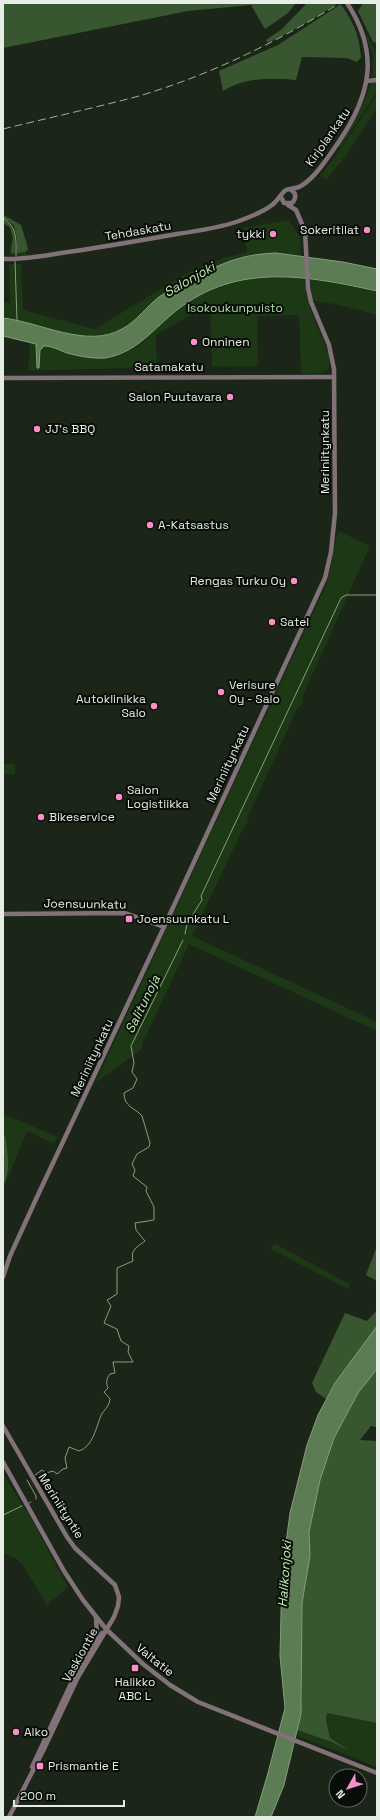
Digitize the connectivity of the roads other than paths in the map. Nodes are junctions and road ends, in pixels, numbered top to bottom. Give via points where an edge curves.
1 (347, 4) edge
2 (377, 80) edge
3 (367, 81) junction
4 (300, 186) junction
5 (291, 190) junction
6 (281, 197) junction
7 (295, 198) junction
8 (286, 204) junction
9 (272, 205) junction
10 (296, 210) junction
11 (3, 259) edge
12 (334, 377) junction
13 (3, 378) edge
14 (3, 914) edge
15 (164, 927) junction
16 (3, 1277) edge
17 (3, 1426) edge
18 (3, 1462) edge
19 (96, 1617) junction
20 (106, 1629) junction
21 (97, 1637) junction
22 (30, 1773) junction
23 (377, 1773) edge
24 (8, 1817) edge

1 - 3 main road, Kirjolankatu via 364,36 368,58
2 - 3 main road
3 - 4 main road, Kirjolankatu via 360,107 341,139 312,176
4 - 5 main road, Kirjolankatu
4 - 7 main road, Kirjolankatu
5 - 6 main road, Kirjolankatu via 285,191
5 - 7 main road
6 - 8 main road
6 - 9 main road, Tehdaskatu
7 - 8 main road
7 - 10 main road, Meriniitynkatu
8 - 9 main road, Tehdaskatu
8 - 10 main road, Meriniitynkatu
9 - 11 main road, Tehdaskatu via 239,221 208,229 117,245
10 - 12 main road, Meriniitynkatu via 306,231 308,288 311,302 329,345
12 - 13 main road, Satamakatu
12 - 15 main road, Meriniitynkatu via 335,513 325,578
14 - 15 main road, Joensuunkatu via 125,913
15 - 16 main road, Meriniitynkatu via 37,1197
17 - 20 main road, Meriniityntie via 67,1537 75,1548 115,1585 119,1597 118,1606
18 - 19 main road, Valtatie via 64,1571
19 - 20 main road, Valtatie
19 - 21 main road
20 - 21 main road, Vaskiontie
20 - 22 main road, Vaskiontie via 78,1677
20 - 23 main road, Valtatie via 170,1685 211,1707
21 - 22 main road, Vaskiontie via 69,1687
22 - 24 main road, Vaskiontie

